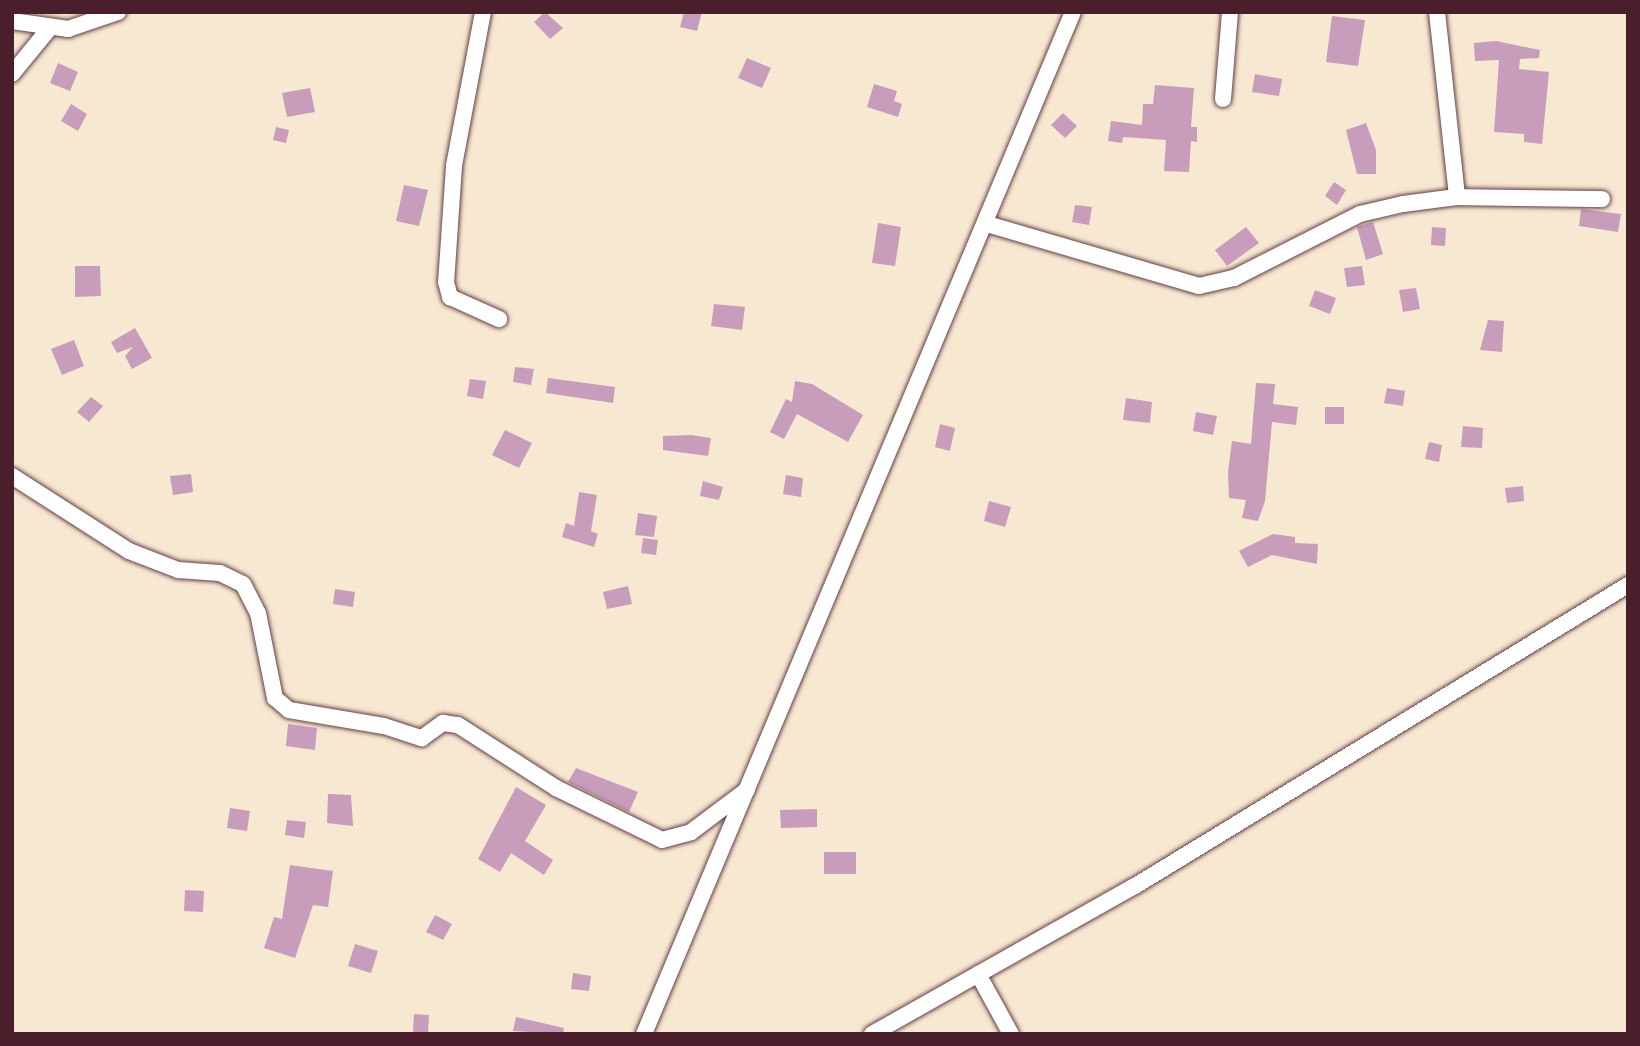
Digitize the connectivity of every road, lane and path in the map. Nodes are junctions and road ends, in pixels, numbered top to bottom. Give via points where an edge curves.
1 (118, 12) edge
2 (483, 12) edge
3 (1073, 12) edge
4 (1230, 12) edge
5 (1437, 12) edge
6 (12, 21) edge
7 (48, 30) junction
8 (12, 75) edge
9 (1223, 99) dead end
10 (1457, 197) junction
11 (1602, 199) dead end
12 (987, 224) junction
13 (499, 318) dead end
14 (12, 476) edge
15 (1628, 585) edge
16 (749, 789) junction
17 (978, 974) junction
18 (643, 1034) edge
19 (872, 1034) edge
20 (1011, 1034) edge

1 - 7 street via 68,29
2 - 13 street via 454,166 446,282 450,297
3 - 12 street
4 - 9 street
5 - 10 street
6 - 7 street
7 - 8 street
10 - 11 street
10 - 12 street via 1360,214 1234,278 1199,286
12 - 16 street
14 - 16 street via 129,551 178,570 220,573 243,584 258,613 275,698 289,710 384,726 422,738 443,723 458,726 556,788 662,840 691,832
15 - 17 street via 1135,886
16 - 18 street
17 - 19 street
17 - 20 street

